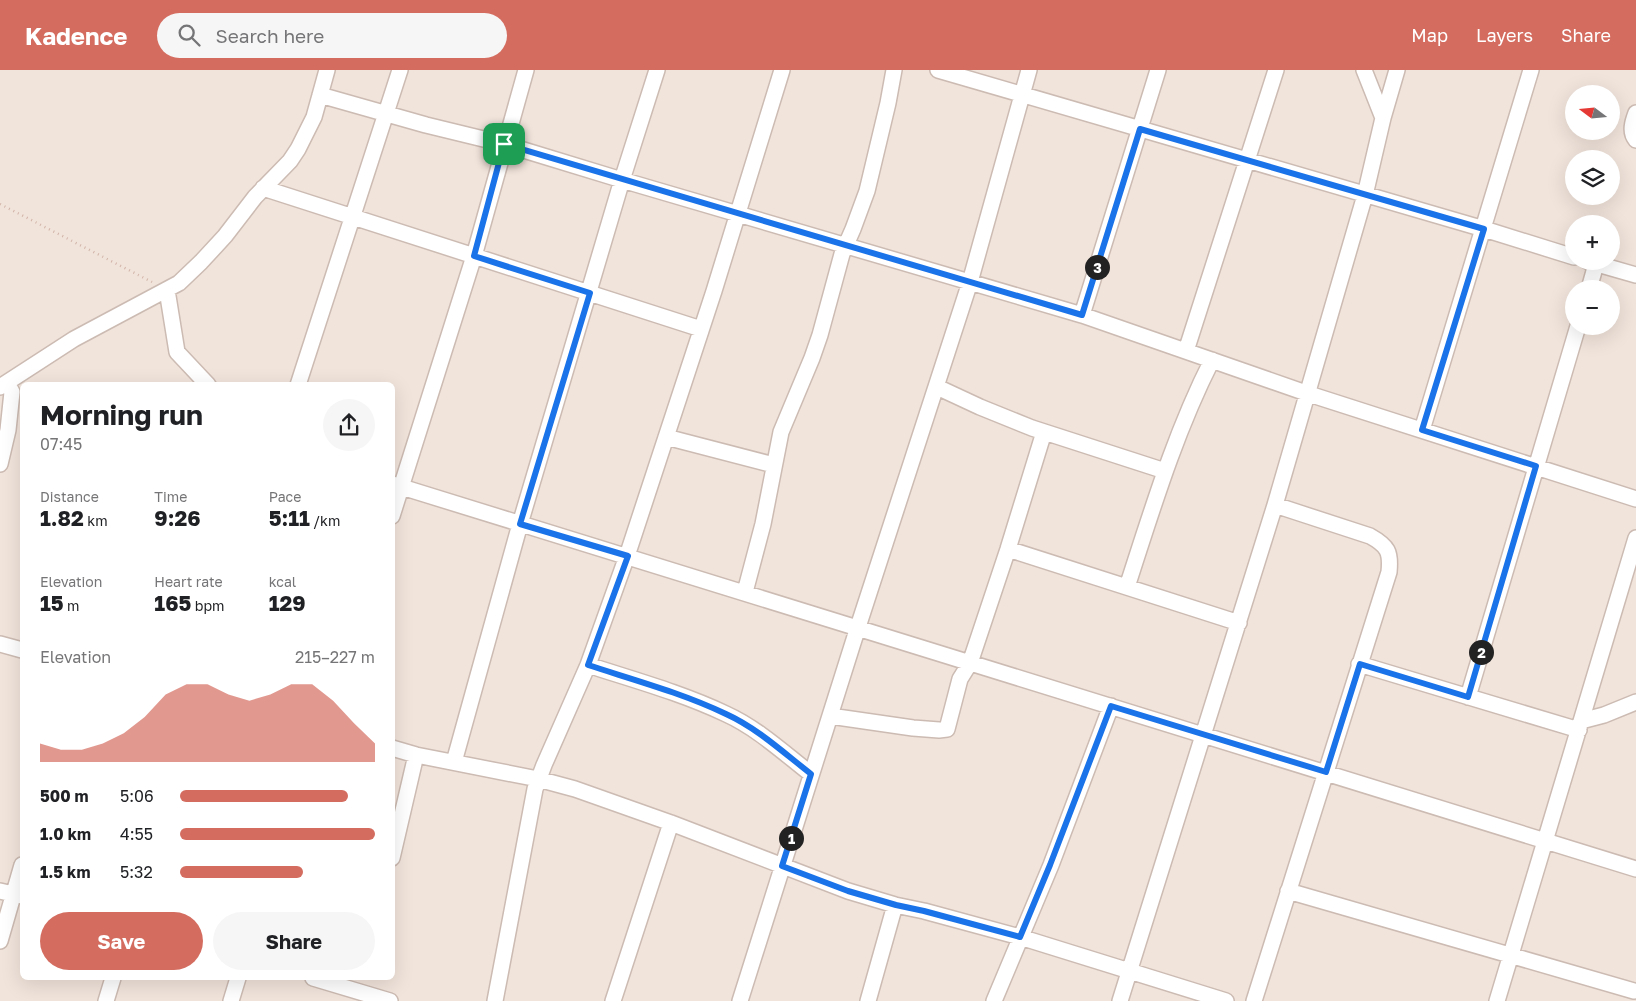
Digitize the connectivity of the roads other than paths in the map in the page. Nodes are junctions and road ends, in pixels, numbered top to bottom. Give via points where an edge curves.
1 (327, 70) edge
2 (400, 70) edge
3 (526, 70) edge
4 (657, 70) edge
5 (782, 70) edge
6 (894, 70) edge
7 (938, 70) edge
8 (1029, 70) edge
9 (1158, 70) edge
10 (1276, 70) edge
11 (1364, 70) edge
12 (1397, 70) edge
13 (1532, 70) edge
14 (1022, 94) junction
15 (320, 95) junction
16 (387, 113) junction
17 (1636, 113) edge
18 (1383, 118) junction
19 (1140, 129) junction
20 (1636, 140) edge
21 (504, 144) junction
22 (1246, 160) junction
23 (622, 180) junction
24 (264, 188) junction
25 (1365, 195) junction
26 (738, 214) junction
27 (352, 216) junction
28 (1484, 229) junction
29 (845, 245) junction
30 (1565, 254) edge
31 (474, 256) junction
32 (1618, 270) edge
33 (1636, 275) edge
34 (970, 282) junction
35 (166, 290) junction
36 (590, 293) junction
37 (1082, 315) junction
38 (701, 329) junction
39 (1575, 335) edge
40 (1186, 352) junction
41 (1212, 360) junction
42 (205, 382) edge
43 (299, 382) edge
44 (937, 387) junction
45 (10, 389) edge
46 (1308, 394) junction
47 (1422, 430) junction
48 (1044, 432) junction
49 (666, 437) junction
50 (0, 464) edge
51 (774, 465) junction
52 (1536, 466) junction
53 (1165, 471) junction
54 (397, 485) edge
55 (395, 497) edge
56 (1636, 499) edge
57 (1275, 505) junction
58 (520, 524) junction
59 (1636, 538) edge
60 (1008, 549) junction
61 (628, 556) junction
62 (1127, 587) junction
63 (745, 592) junction
64 (1238, 624) junction
65 (858, 627) junction
66 (0, 644) edge
67 (20, 649) edge
68 (970, 662) junction
69 (1360, 664) junction
70 (588, 665) junction
71 (1468, 697) junction
72 (1636, 702) edge
73 (1111, 706) junction
74 (830, 716) junction
75 (1580, 726) junction
76 (1204, 736) junction
77 (395, 749) edge
78 (416, 755) junction
79 (454, 762) junction
80 (1326, 772) junction
81 (811, 774) junction
82 (538, 779) junction
83 (671, 823) junction
84 (1545, 841) junction
85 (395, 845) edge
86 (782, 866) junction
87 (1636, 869) edge
88 (20, 871) edge
89 (1288, 891) junction
90 (12, 894) edge
91 (896, 905) junction
92 (1020, 937) junction
93 (0, 941) edge
94 (1511, 955) junction
95 (1129, 971) junction
96 (112, 980) edge
97 (237, 980) edge
98 (318, 980) edge
99 (363, 980) edge
100 (1633, 992) edge
101 (359, 997) edge
102 (106, 1001) edge
103 (231, 1001) edge
104 (390, 1001) edge
105 (495, 1001) edge
106 (613, 1001) edge
107 (740, 1001) edge
108 (868, 1001) edge
109 (994, 1001) edge
110 (1120, 1001) edge
111 (1226, 1001) edge
112 (1254, 1001) edge
113 (1497, 1001) edge

1 - 15 street
2 - 16 street
3 - 21 street
4 - 23 street
5 - 26 street
6 - 29 street via 873,169 858,217
7 - 14 street
8 - 14 street
9 - 19 street
10 - 22 street
11 - 18 street
12 - 18 street
13 - 28 street
14 - 19 street
14 - 34 street
15 - 16 street
15 - 24 street via 314,117 298,149
16 - 21 street
16 - 27 street
17 - 20 street via 1632,123
18 - 25 street
19 - 22 street
19 - 37 street
21 - 23 street
21 - 31 street
22 - 25 street
22 - 40 street
23 - 26 street
23 - 36 street
24 - 27 street
24 - 35 street via 212,251 189,274
25 - 28 street
25 - 46 street
26 - 29 street
26 - 38 street
27 - 31 street
27 - 43 street
28 - 30 street
28 - 47 street
29 - 34 street
29 - 51 street via 820,335 781,432
31 - 36 street
31 - 54 street
32 - 33 street
34 - 37 street
34 - 44 street
35 - 42 street via 177,352
35 - 45 street via 74,339
36 - 38 street
36 - 58 street
37 - 40 street
38 - 49 street
39 - 52 street
40 - 41 street
41 - 46 street
41 - 53 street via 1188,409
44 - 48 street
44 - 65 street
45 - 50 street via 8,430
46 - 47 street
46 - 57 street
47 - 52 street
48 - 53 street
48 - 60 street
49 - 51 street
49 - 61 street
51 - 63 street
52 - 56 street
52 - 71 street
53 - 62 street
54 - 55 street
54 - 58 street
57 - 64 street
57 - 69 street via 1370,536 1387,549 1389,572
58 - 61 street
58 - 79 street
59 - 75 street
60 - 62 street
60 - 68 street
61 - 63 street
61 - 70 street
62 - 64 street
63 - 65 street
64 - 76 street
65 - 68 street
65 - 74 street
66 - 67 street
68 - 73 street
68 - 74 street via 960,679 946,730
69 - 71 street
69 - 80 street
70 - 81 street via 727,714 754,730
70 - 82 street
71 - 75 street
72 - 75 street
73 - 76 street
73 - 92 street
74 - 81 street
75 - 84 street
76 - 80 street
76 - 95 street
77 - 78 street
78 - 79 street
78 - 85 street
79 - 82 street
80 - 84 street
80 - 89 street
81 - 86 street
82 - 83 street
82 - 105 street
83 - 86 street
83 - 106 street
84 - 87 street
84 - 94 street
86 - 91 street
86 - 107 street
88 - 90 street
89 - 94 street
89 - 112 street
90 - 93 street
91 - 92 street
91 - 108 street
92 - 95 street
92 - 109 street
94 - 100 street
94 - 113 street
95 - 110 street
95 - 111 street
96 - 102 street
97 - 103 street
98 - 101 street
99 - 101 street
101 - 104 street

